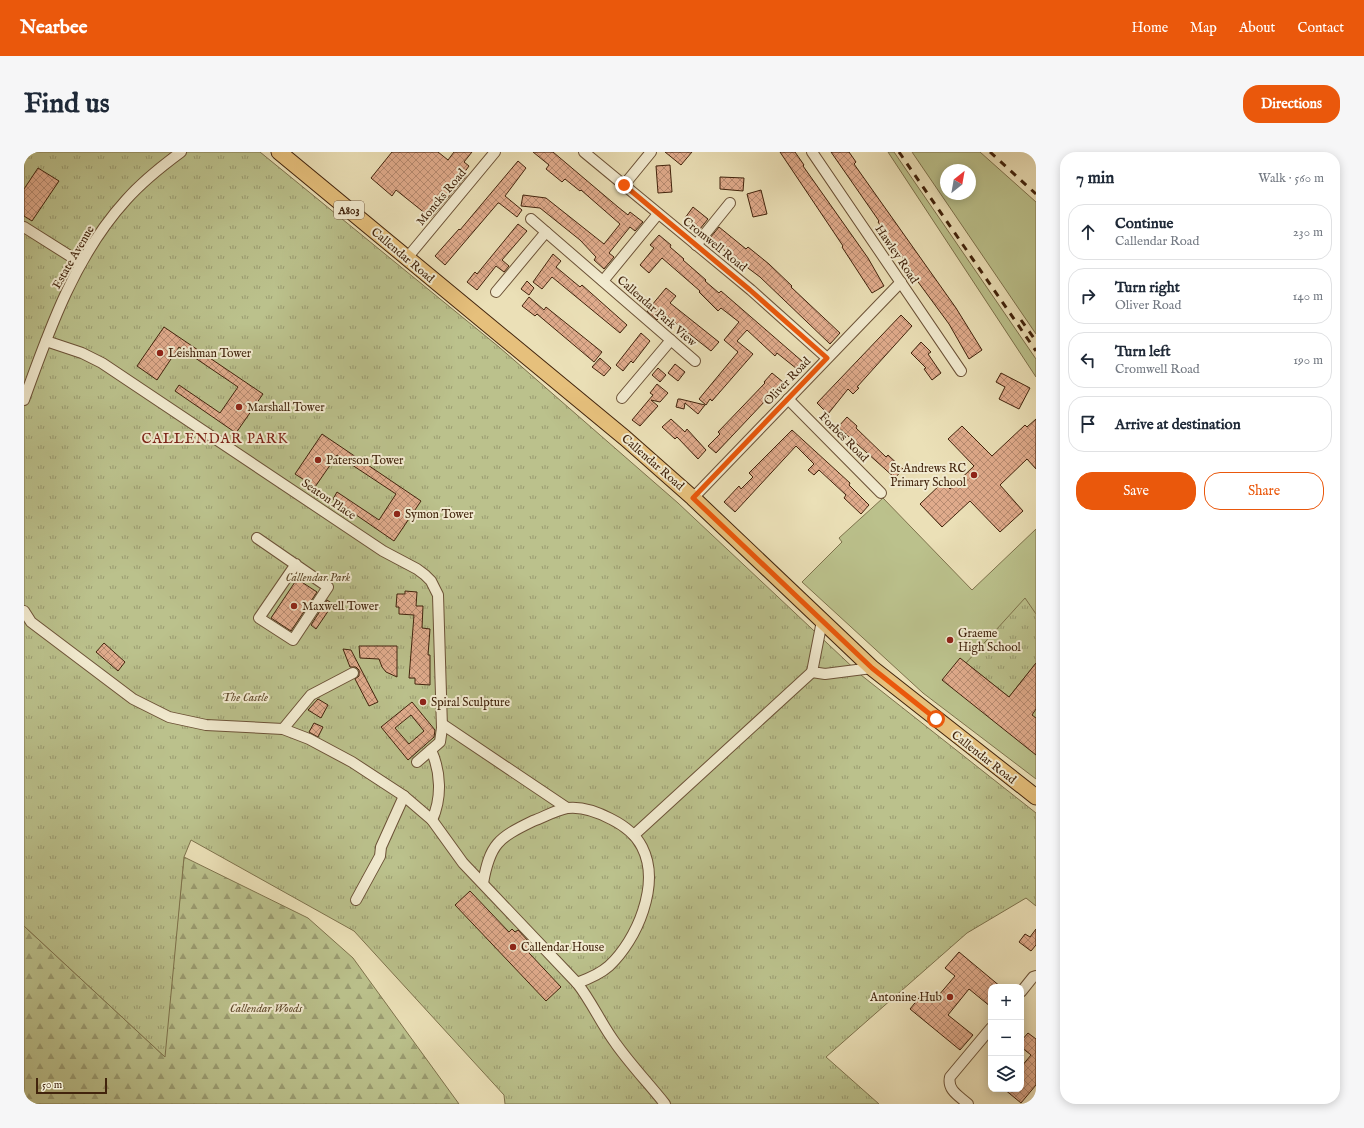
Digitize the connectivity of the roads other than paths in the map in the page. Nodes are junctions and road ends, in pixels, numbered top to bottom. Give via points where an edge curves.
1 (181, 152) edge
2 (279, 152) edge
3 (495, 152) edge
4 (584, 152) edge
5 (651, 152) edge
6 (812, 152) edge
7 (624, 185) junction
8 (730, 203) dead end
9 (658, 214) junction
10 (531, 219) dead end
11 (24, 227) edge
12 (546, 232) junction
13 (696, 245) junction
14 (407, 258) junction
15 (81, 263) junction
16 (603, 281) junction
17 (901, 282) junction
18 (496, 292) dead end
19 (671, 340) junction
20 (46, 341) junction
21 (827, 358) junction
22 (695, 361) dead end
23 (961, 371) dead end
24 (622, 398) dead end
25 (788, 399) junction
26 (24, 400) edge
27 (881, 493) dead end
28 (693, 498) junction
29 (257, 538) dead end
30 (296, 564) junction
31 (24, 611) edge
32 (28, 621) edge
33 (822, 621) junction
34 (872, 668) junction
35 (812, 672) junction
36 (353, 673) dead end
37 (442, 724) junction
38 (283, 729) junction
39 (431, 750) junction
40 (417, 762) dead end
41 (404, 796) junction
42 (1036, 797) edge
43 (567, 808) junction
44 (432, 820) junction
45 (634, 836) junction
46 (483, 882) junction
47 (356, 900) dead end
48 (1036, 976) edge
49 (577, 983) junction
50 (1024, 988) edge
51 (988, 1032) edge
52 (665, 1104) edge
53 (968, 1104) edge

1 - 15 street, Estate Avenue via 126,200
2 - 14 main road, Callendar Road / A803
3 - 14 street, Moncks Road
4 - 7 street, Cromwell Road
5 - 7 street
6 - 17 street, Hawley Road
7 - 9 street, Cromwell Road
8 - 13 street
9 - 13 street, Cromwell Road
9 - 16 street, Callendar Park View
10 - 12 street, Callendar Park View
11 - 15 street
12 - 16 street, Callendar Park View
12 - 18 street
13 - 21 street, Cromwell Road
14 - 28 main road, Callendar Road / A803 via 620,434
15 - 20 street, Estate Avenue
16 - 19 street, Callendar Park View
17 - 21 street, Oliver Road
17 - 23 street, Hawley Road
19 - 22 street, Callendar Park View
19 - 24 street
20 - 26 street, Estate Avenue
20 - 37 street, Seaton Place via 82,353 102,364 383,551 425,575 440,601
21 - 25 street, Oliver Road
25 - 27 street, Forbes Road
25 - 28 street, Oliver Road
28 - 33 main road, Callendar Road / A803
29 - 30 street
30 - 30 street via 259,618 293,640 328,587
31 - 32 street
32 - 38 street via 133,699 169,717 206,725
33 - 34 main road, Callendar Road / A803
33 - 35 street
34 - 35 street via 825,674
34 - 42 main road, Callendar Road / A803
35 - 45 street
36 - 38 street via 311,695
37 - 39 street, Seaton Place via 440,742
37 - 43 street
38 - 41 street via 309,739 352,762
39 - 40 street, Seaton Place
39 - 44 street via 438,767 438,807
41 - 44 street
41 - 47 street via 381,847 380,856
43 - 45 street via 599,812 618,822
43 - 46 street via 524,826 494,846 488,858
44 - 46 street via 463,862
45 - 49 street via 642,847 648,874 642,918 636,931 609,966 592,978
46 - 49 street
48 - 50 street
49 - 52 street via 616,1044
51 - 53 street via 950,1077 951,1089

